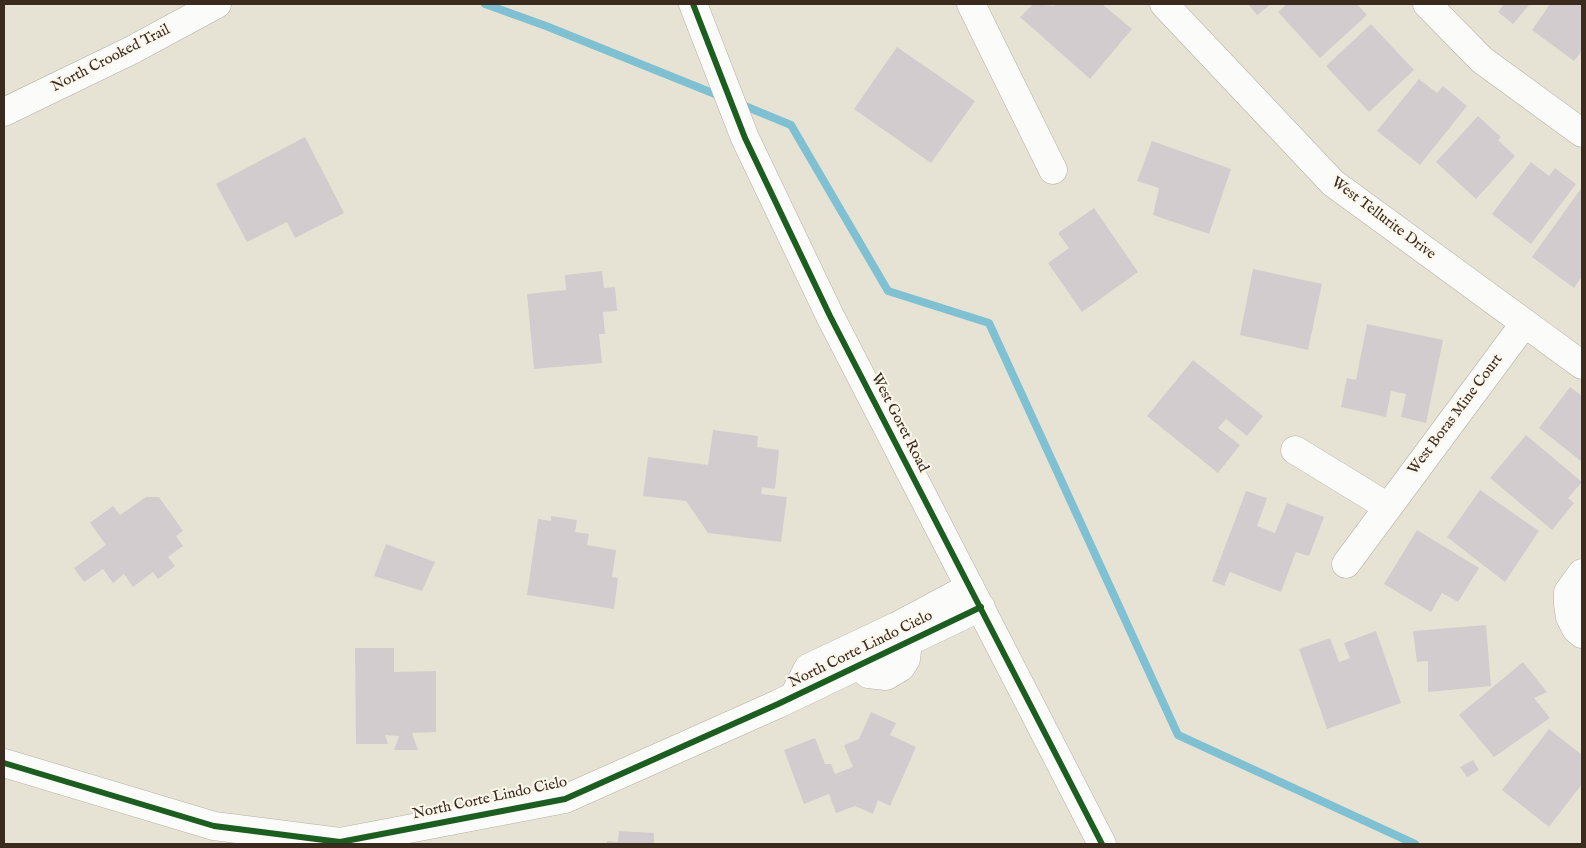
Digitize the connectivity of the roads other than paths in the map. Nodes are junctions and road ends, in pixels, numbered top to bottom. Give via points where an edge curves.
1 (217, 4) edge
2 (693, 4) edge
3 (971, 4) edge
4 (1164, 4) edge
5 (1427, 4) edge
6 (4, 112) edge
7 (1582, 133) edge
8 (1052, 170) dead end
9 (1524, 324) junction
10 (1582, 365) edge
11 (1295, 450) dead end
12 (1388, 507) junction
13 (1346, 564) dead end
14 (1582, 573) edge
15 (976, 597) junction
16 (902, 634) junction
17 (1582, 634) edge
18 (855, 656) junction
19 (4, 763) edge
20 (1102, 844) edge

1 - 6 street, North Crooked Trail via 132,50
2 - 15 street, West Goret Road via 745,138 830,316
3 - 8 street
4 - 9 street, West Tellurite Drive via 1333,183
5 - 7 street via 1482,60
9 - 10 street, West Tellurite Drive
9 - 12 street, West Boras Mine Court
11 - 12 street
12 - 13 street, West Boras Mine Court
14 - 17 street via 1568,592 1570,618
15 - 16 street, North Corte Lindo Cielo
15 - 20 street, West Goret Road
16 - 18 street, North Corte Lindo Cielo
16 - 18 street via 906,659 894,673 877,677 868,674
18 - 19 street, North Corte Lindo Cielo via 808,668 794,696 565,799 340,842 214,826

